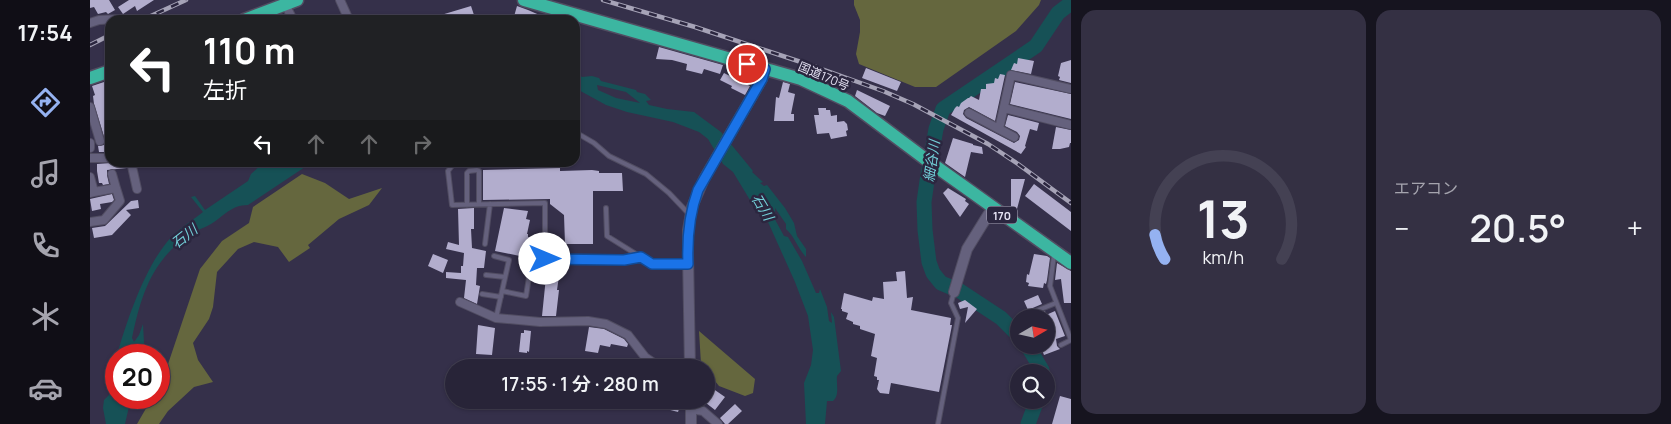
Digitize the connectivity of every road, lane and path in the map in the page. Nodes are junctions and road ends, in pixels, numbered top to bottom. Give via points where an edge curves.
1 (340, 0) edge
2 (524, 0) edge
3 (291, 2) edge
4 (257, 15) edge
5 (292, 15) edge
6 (347, 15) edge
7 (576, 15) edge
8 (580, 16) edge
9 (105, 20) edge
10 (90, 23) edge
11 (765, 69) junction
12 (105, 73) edge
13 (90, 78) edge
14 (1071, 89) edge
15 (90, 107) edge
16 (1004, 108) junction
17 (968, 113) dead end
18 (1071, 125) edge
19 (999, 129) junction
20 (580, 135) edge
21 (1014, 136) dead end
22 (100, 141) dead end
23 (90, 142) edge
24 (90, 148) edge
25 (90, 158) edge
26 (105, 158) edge
27 (131, 167) edge
28 (452, 167) edge
29 (112, 174) dead end
30 (90, 177) edge
31 (116, 188) junction
32 (137, 189) dead end
33 (92, 193) edge
34 (480, 204) junction
35 (490, 204) junction
36 (466, 205) junction
37 (606, 208) dead end
38 (993, 208) junction
39 (691, 211) junction
40 (90, 222) edge
41 (484, 244) dead end
42 (1055, 250) junction
43 (494, 256) dead end
44 (641, 257) junction
45 (1071, 263) edge
46 (688, 264) junction
47 (530, 271) dead end
48 (486, 275) dead end
49 (505, 277) junction
50 (955, 288) joint
51 (502, 292) junction
52 (482, 294) dead end
53 (501, 297) junction
54 (460, 302) dead end
55 (1056, 303) junction
56 (1041, 309) edge
57 (496, 318) junction
58 (1071, 340) edge
59 (1061, 345) dead end
60 (648, 359) edge
61 (690, 359) edge
62 (691, 409) edge
63 (698, 409) edge
64 (692, 424) edge
65 (718, 424) edge
66 (938, 424) edge

1 - 6 street
2 - 7 highway, 国道170号 / 170
3 - 4 highway
3 - 5 street
8 - 11 highway, 国道170号 / 170
9 - 10 street
11 - 38 highway, 国道170号 / 170 via 801,79 848,101
11 - 39 street via 704,179
12 - 13 highway
14 - 16 street via 1011,75
15 - 22 street
16 - 18 street
16 - 19 street
17 - 19 street
19 - 21 street
20 - 39 lane via 609,156 646,174
23 - 24 street
25 - 26 street
27 - 32 street
28 - 36 lane via 448,171 452,205
29 - 31 street
30 - 33 street
31 - 33 street
31 - 40 street via 120,201 104,220
34 - 35 lane
34 - 36 lane
34 - 36 lane via 477,170 467,173
35 - 41 lane
35 - 44 lane via 545,203 545,259 624,260
37 - 44 lane via 607,236
38 - 42 highway, 国道170号 / 170
38 - 50 street via 967,250
39 - 46 street
42 - 45 highway, 国道170号 / 170
42 - 55 lane via 1050,286
43 - 49 lane via 509,260
44 - 46 lane via 652,264
46 - 61 street
47 - 51 lane via 526,296
48 - 49 lane
49 - 51 lane
50 - 66 lane via 951,302 958,318
51 - 53 lane
52 - 53 lane
53 - 57 lane
54 - 57 street
55 - 56 lane
55 - 58 lane
57 - 60 street via 606,324 628,334
58 - 59 lane
62 - 64 street
63 - 65 street

